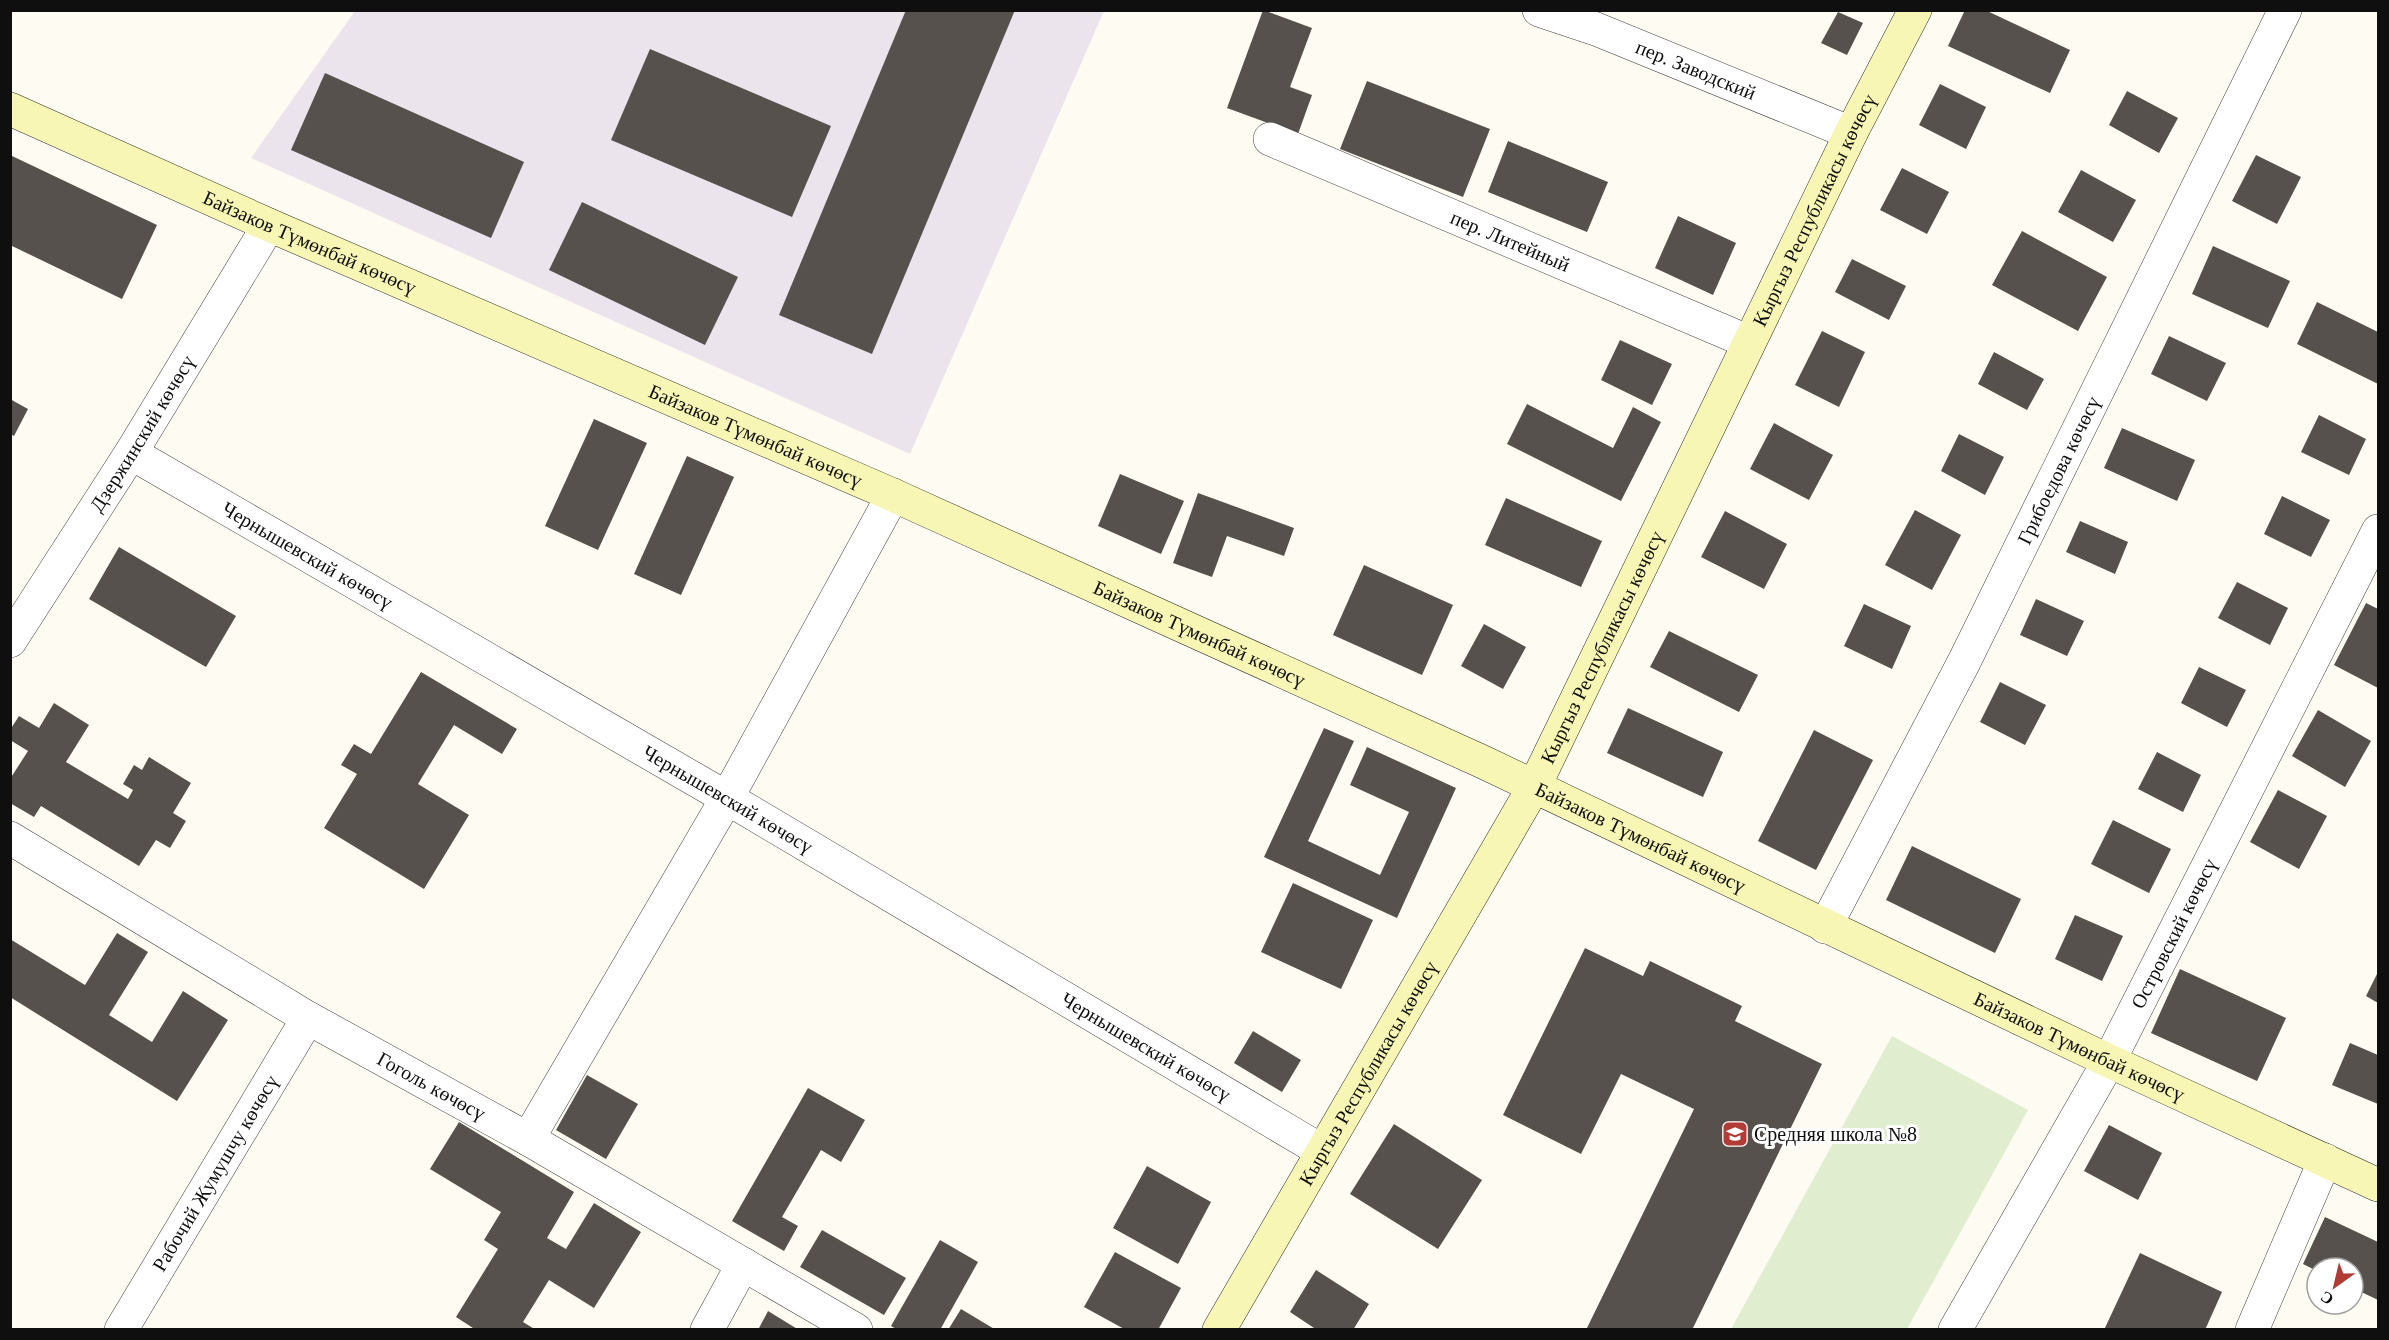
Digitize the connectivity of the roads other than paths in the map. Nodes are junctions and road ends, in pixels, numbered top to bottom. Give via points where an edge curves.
1 (1539, 10) edge
2 (1915, 10) edge
3 (2285, 10) edge
4 (10, 109) edge
5 (1851, 133) junction
6 (1270, 139) dead end
7 (269, 225) junction
8 (1749, 342) junction
9 (131, 453) junction
10 (893, 495) junction
11 (2379, 531) edge
12 (10, 641) edge
13 (1535, 785) junction
14 (727, 798) junction
15 (10, 838) edge
16 (1826, 927) junction
17 (308, 1018) junction
18 (2109, 1061) junction
19 (528, 1139) junction
20 (1322, 1151) junction
21 (2325, 1160) junction
22 (2379, 1185) edge
23 (743, 1264) junction
24 (121, 1329) edge
25 (707, 1329) edge
26 (856, 1329) edge
27 (1219, 1329) edge
28 (1954, 1329) edge
29 (2252, 1329) edge

1 - 5 street, пер. Заводский via 1596,29
2 - 5 main road, Кыргыз Республикасы көчөсү
3 - 16 street, Грибоедова көчөсү via 1964,662
4 - 7 main road, Байзаков Түмөнбай көчөсү
5 - 8 main road, Кыргыз Республикасы көчөсү
6 - 8 street, пер. Литейный
7 - 9 street, Дзержинский көчөсү
7 - 10 main road, Байзаков Түмөнбай көчөсү
8 - 13 main road, Кыргыз Республикасы көчөсү
9 - 12 street, Дзержинский көчөсү
9 - 14 street, Чернышевский көчөсү
10 - 13 main road, Байзаков Түмөнбай көчөсү
10 - 14 street
11 - 18 street, Островский көчөсү
13 - 16 main road, Байзаков Түмөнбай көчөсү
13 - 20 main road, Кыргыз Республикасы көчөсү
14 - 19 street
14 - 20 street, Чернышевский көчөсү
15 - 17 street, Гоголь көчөсү
16 - 18 main road, Байзаков Түмөнбай көчөсү
17 - 19 street, Гоголь көчөсү
17 - 24 street, Рабочий Жумушчу көчөсү
18 - 21 main road, Байзаков Түмөнбай көчөсү
18 - 28 street, Островский көчөсү
19 - 23 street, Гоголь көчөсү
20 - 27 main road, Кыргыз Республикасы көчөсү
21 - 22 main road, Байзаков Түмөнбай көчөсү
21 - 29 street
23 - 25 street
23 - 26 street, Гоголь көчөсү

